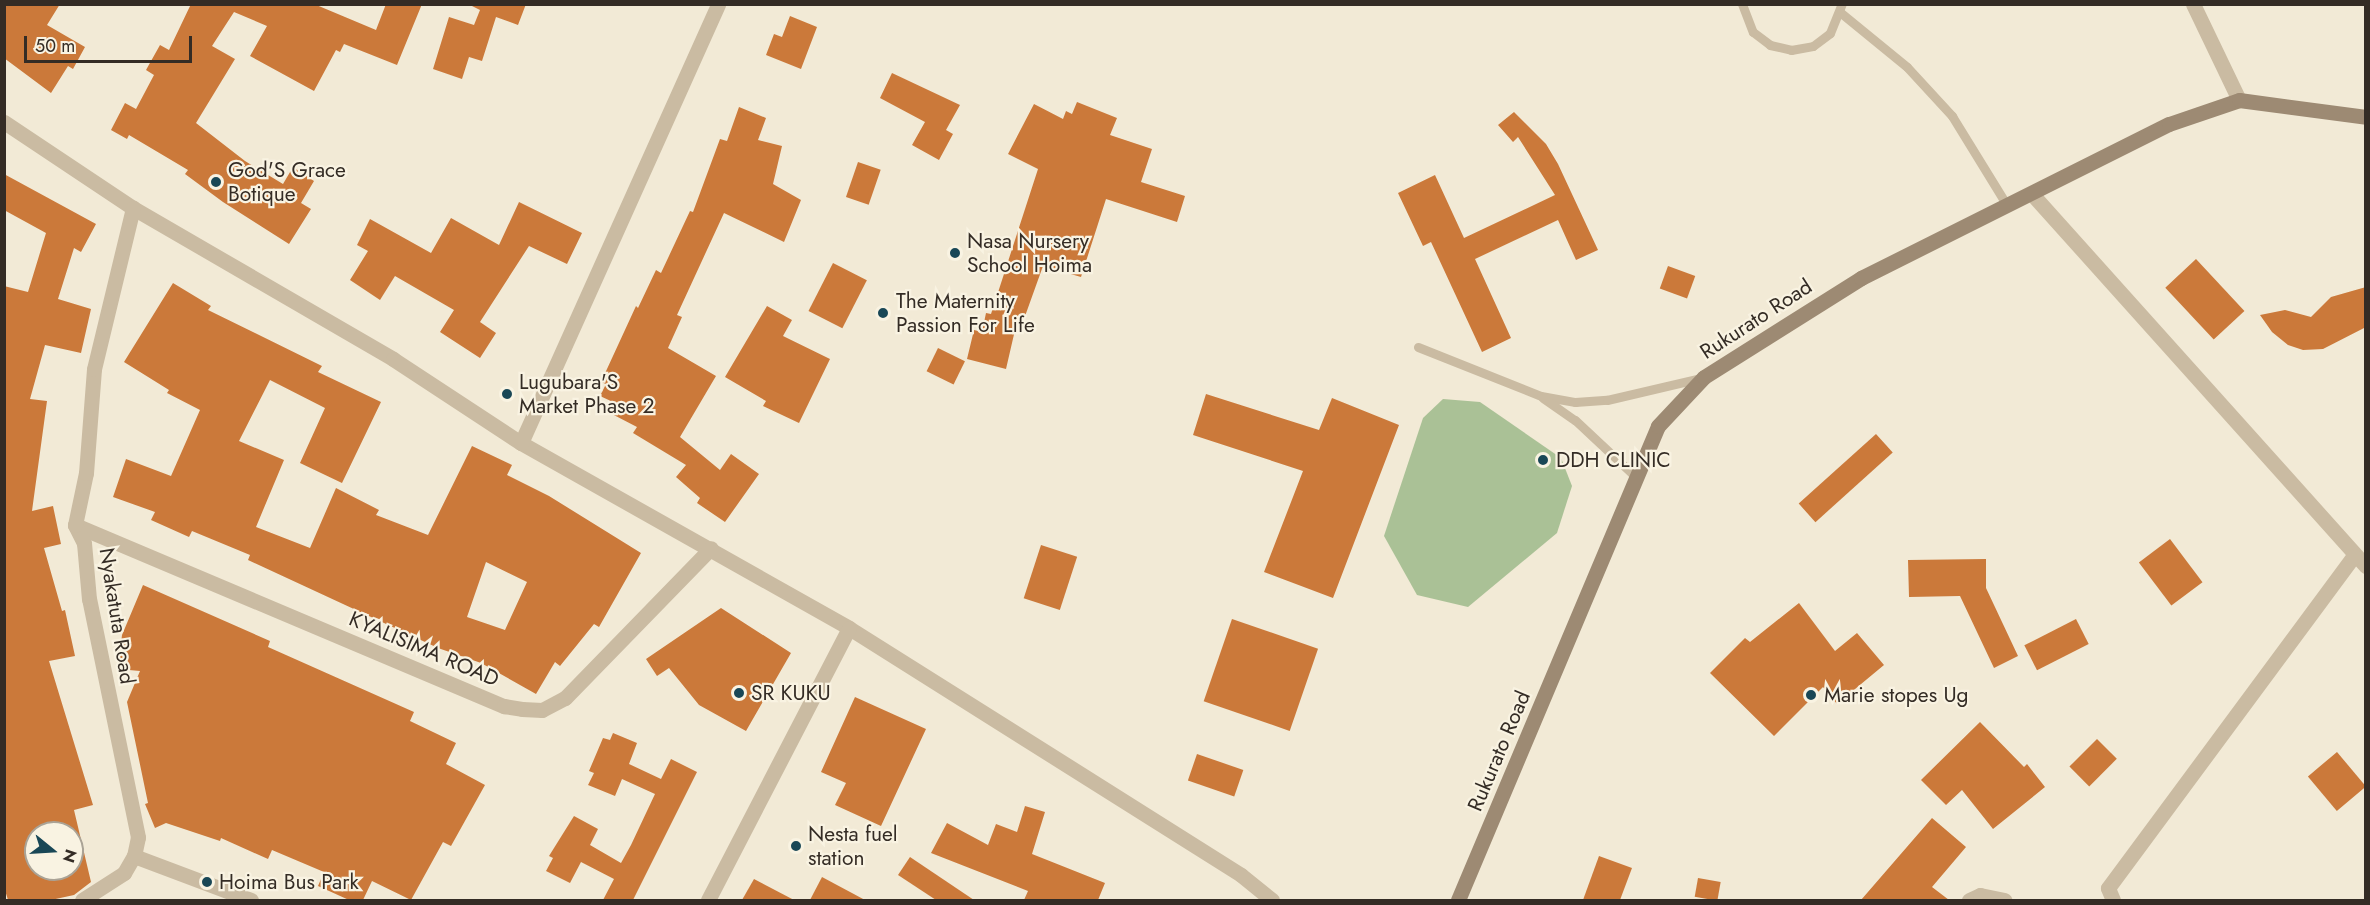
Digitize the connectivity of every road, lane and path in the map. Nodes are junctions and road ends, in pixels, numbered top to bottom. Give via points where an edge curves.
1 (718, 4) edge
2 (1742, 4) edge
3 (2193, 4) edge
4 (1841, 9) edge
5 (2239, 100) junction
6 (2366, 117) edge
7 (4, 122) edge
8 (2032, 194) junction
9 (2008, 207) junction
10 (133, 208) junction
11 (1418, 347) dead end
12 (1704, 377) junction
13 (1541, 396) junction
14 (521, 443) junction
15 (1636, 477) junction
16 (75, 525) junction
17 (711, 548) junction
18 (2360, 561) edge
19 (849, 628) junction
20 (134, 856) junction
21 (2110, 894) edge
22 (82, 900) edge
23 (251, 900) edge
24 (708, 900) edge
25 (1272, 900) edge
26 (1458, 900) edge
27 (1969, 900) edge
28 (2004, 900) edge
29 (2097, 900) edge

1 - 14 street
2 - 4 lane via 1753,32 1770,45 1791,50 1822,40 1830,33
3 - 5 street
4 - 9 lane via 1907,67 1952,116
5 - 6 street, Rukurato Road
5 - 8 street, Rukurato Road via 2169,124
7 - 10 street
8 - 9 street, Rukurato Road
8 - 18 street
9 - 12 street, Rukurato Road via 1861,278
10 - 14 street via 393,359
10 - 16 street, Nyakatuta Road via 94,369 86,473
11 - 13 lane
12 - 13 lane via 1607,400 1575,402
12 - 15 street, Rukurato Road via 1658,426
13 - 15 lane via 1575,420
14 - 17 street
15 - 26 street, Rukurato Road
16 - 17 street, KYALISIMA ROAD via 504,706 522,710 542,710 565,698
16 - 20 street, Nyakatuta Road via 84,543 89,599 137,820
17 - 19 street
18 - 21 street
19 - 24 street
19 - 25 street via 1241,875
20 - 22 street via 124,873
20 - 23 street
21 - 29 street
27 - 28 street via 1980,895

